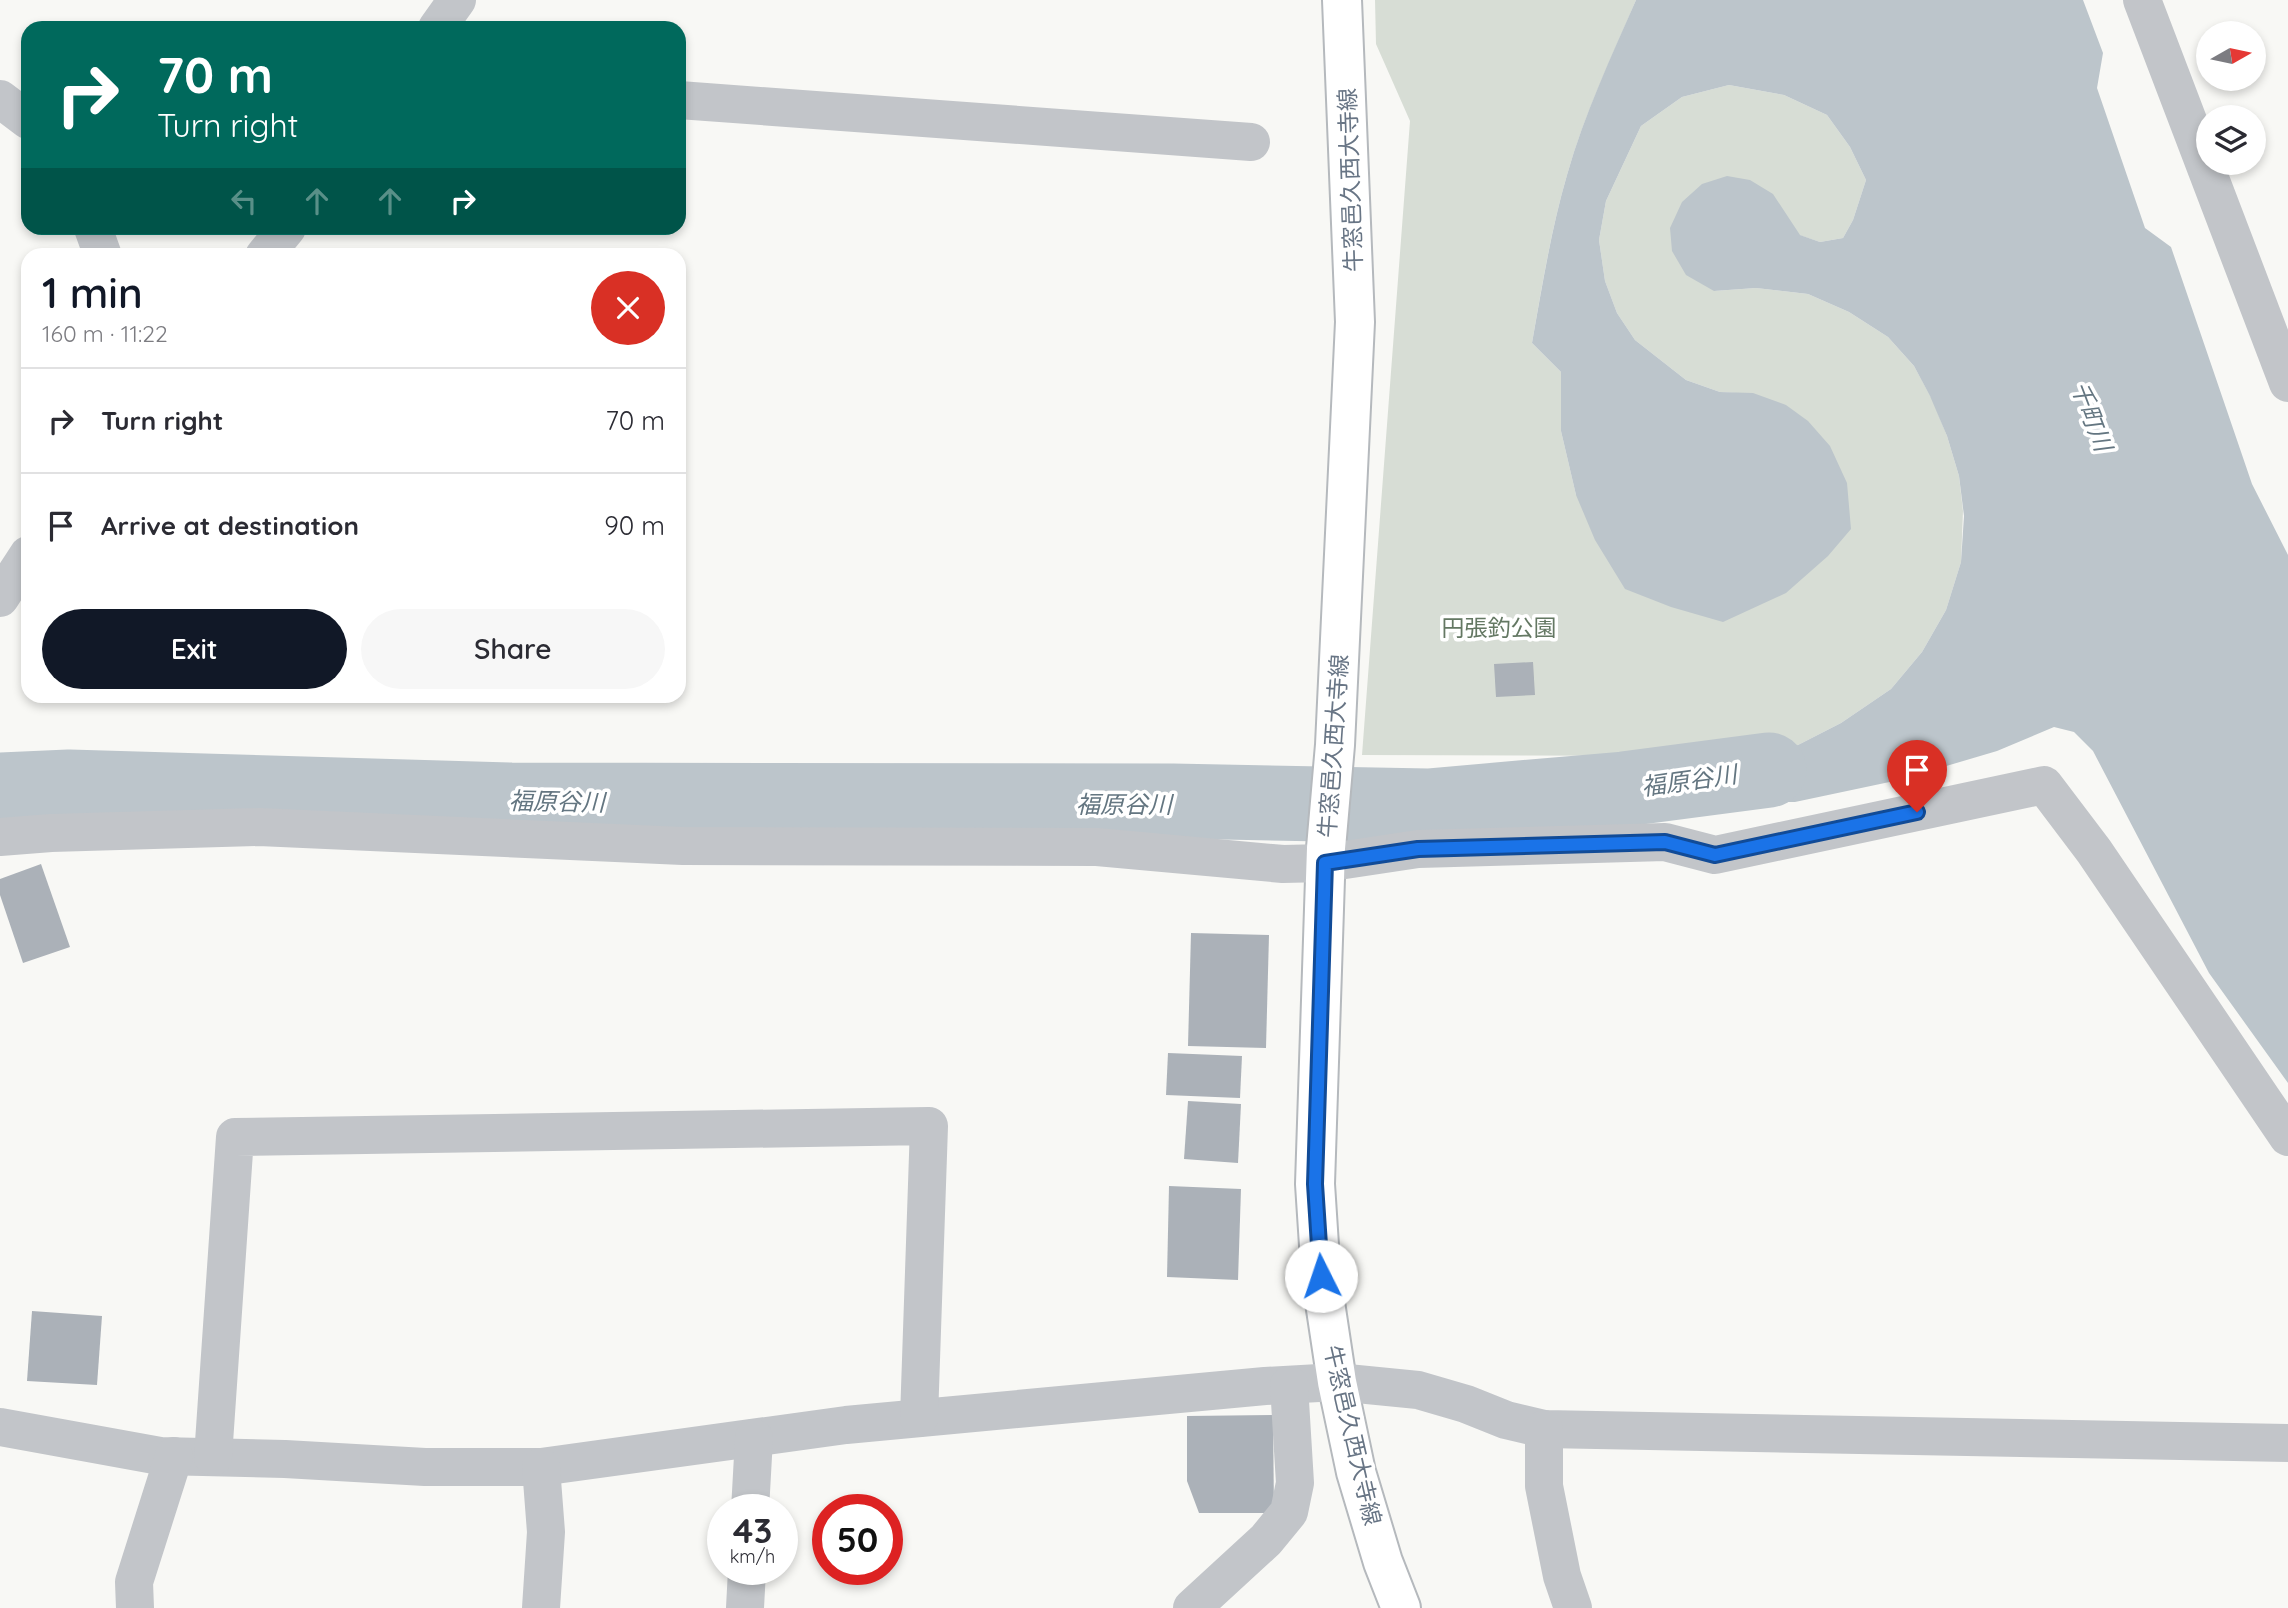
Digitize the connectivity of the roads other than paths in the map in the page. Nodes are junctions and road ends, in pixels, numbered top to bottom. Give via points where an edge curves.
1 (457, 0) edge
2 (1342, 0) edge
3 (2142, 0) edge
4 (442, 21) edge
5 (0, 99) edge
6 (686, 101) edge
7 (21, 115) edge
8 (1251, 142) dead end
9 (2288, 383) edge
10 (21, 566) edge
11 (0, 598) edge
12 (0, 837) edge
13 (1326, 855) junction
14 (2288, 1137) edge
15 (1337, 1382) junction
16 (1289, 1385) junction
17 (919, 1418) junction
18 (0, 1427) edge
19 (1544, 1429) junction
20 (754, 1438) junction
21 (2288, 1443) edge
22 (174, 1456) junction
23 (213, 1457) junction
24 (541, 1467) junction
25 (751, 1494) edge
26 (746, 1585) edge
27 (135, 1608) edge
28 (541, 1608) edge
29 (745, 1608) edge
30 (1192, 1608) edge
31 (1401, 1608) edge
32 (1573, 1608) edge

1 - 4 street
2 - 13 main road, 牛窓邑久西大寺線 via 1355,322
3 - 9 street
5 - 7 street
6 - 8 street
10 - 11 street
12 - 13 street via 259,827 683,846 1097,847 1283,864
13 - 14 street via 1665,842 1715,855 2044,785
13 - 15 main road, 牛窓邑久西大寺線 via 1315,1184 1321,1276
15 - 16 street
15 - 19 street via 1418,1390
15 - 31 main road, 牛窓邑久西大寺線 via 1356,1472
16 - 17 street
16 - 30 street via 1295,1483 1290,1512
17 - 20 street
17 - 23 street via 929,1126 235,1137
18 - 22 street
19 - 21 street
19 - 32 street via 1544,1486
20 - 24 street
20 - 25 street
22 - 23 street
22 - 27 street via 134,1582
23 - 24 street via 425,1467
24 - 28 street via 546,1532
26 - 29 street

